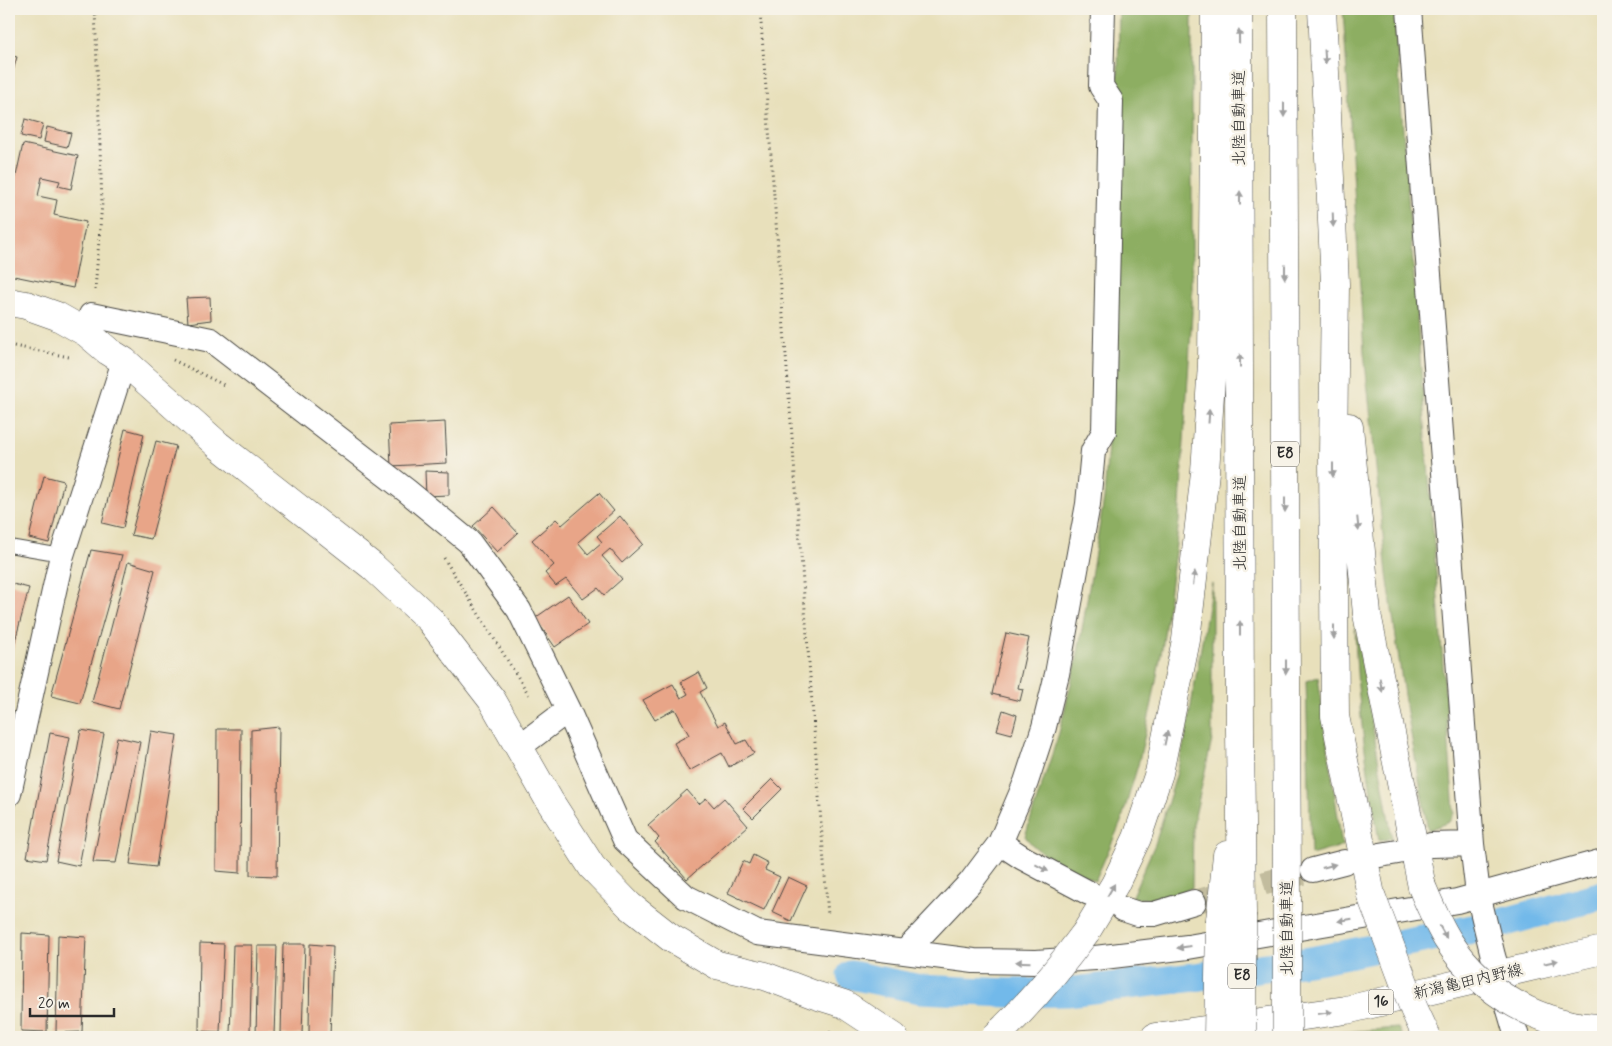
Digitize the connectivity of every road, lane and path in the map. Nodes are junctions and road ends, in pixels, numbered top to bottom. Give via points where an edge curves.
1 (95, 9) edge
2 (760, 9) edge
3 (1103, 9) edge
4 (1215, 9) edge
5 (1238, 9) edge
6 (1284, 9) edge
7 (1322, 9) edge
8 (1409, 9) edge
9 (1336, 284) junction
10 (9, 302) edge
11 (91, 315) joint
12 (124, 361) junction
13 (9, 546) edge
14 (62, 555) junction
15 (568, 710) junction
16 (15, 739) edge
17 (519, 747) junction
18 (9, 794) edge
19 (1000, 843) junction
20 (1472, 844) junction
21 (1431, 846) dead end
22 (1603, 861) edge
23 (1344, 862) dead end
24 (1313, 870) tunnel mouth
25 (1089, 893) dead end
26 (1480, 900) junction
27 (1194, 902) tunnel mouth
28 (1123, 910) dead end
29 (1231, 917) junction
30 (830, 943) junction
31 (1603, 950) edge
32 (906, 951) junction
33 (1496, 966) junction
34 (1603, 1028) edge
35 (894, 1037) edge
36 (995, 1037) edge
37 (1155, 1037) edge
38 (1218, 1037) edge
39 (1242, 1037) edge
40 (1287, 1037) edge
41 (1427, 1037) edge
42 (1517, 1037) edge

1 - 11 path via 102,203
2 - 30 path
3 - 19 street via 1101,86 1111,101 1104,432 1093,451 1088,504 1044,727 1026,782
36 -> 4 main road, bridge via 1024,1010 1086,932 1115,884 1137,838 1159,773 1186,640 1205,472 1212,364
29 -> 5 main road, 北陸自動車道 via 1240,730
6 -> 40 main road, 北陸自動車道 / E8, bridge
7 -> 9 main road
8 - 20 street
9 -> 34 main road, bridge via 1367,614 1422,887 1450,944 1470,969 1496,993 1549,1019
9 -> 41 main road, bridge via 1333,457 1335,716 1371,895
10 - 12 main road via 57,316 87,333
11 - 15 street via 212,340 469,542 519,610
12 - 14 street
12 - 17 main road via 218,445 372,566 430,620 492,700
13 - 14 lane
14 - 16 street
15 - 17 street
15 - 30 street via 625,840 686,897 757,933
16 - 18 street
17 - 35 main road via 592,867 643,917 717,965 765,976 844,1004
19 -> 25 street
19 - 32 street via 970,883
20 - 21 street
20 - 26 street
22 - 26 street
24 -> 23 street
26 -> 32 street via 1458,901 1188,947 1095,958 1036,962 974,961
26 - 33 street
27 - 28 street via 1154,914
29 - 38 main road, bridge
29 - 39 main road, E8, bridge
30 - 32 street
33 -> 31 main road, 新潟亀田内野線 / 16
37 -> 33 main road, 新潟亀田内野線 / 16 via 1346,1010
33 - 42 street

